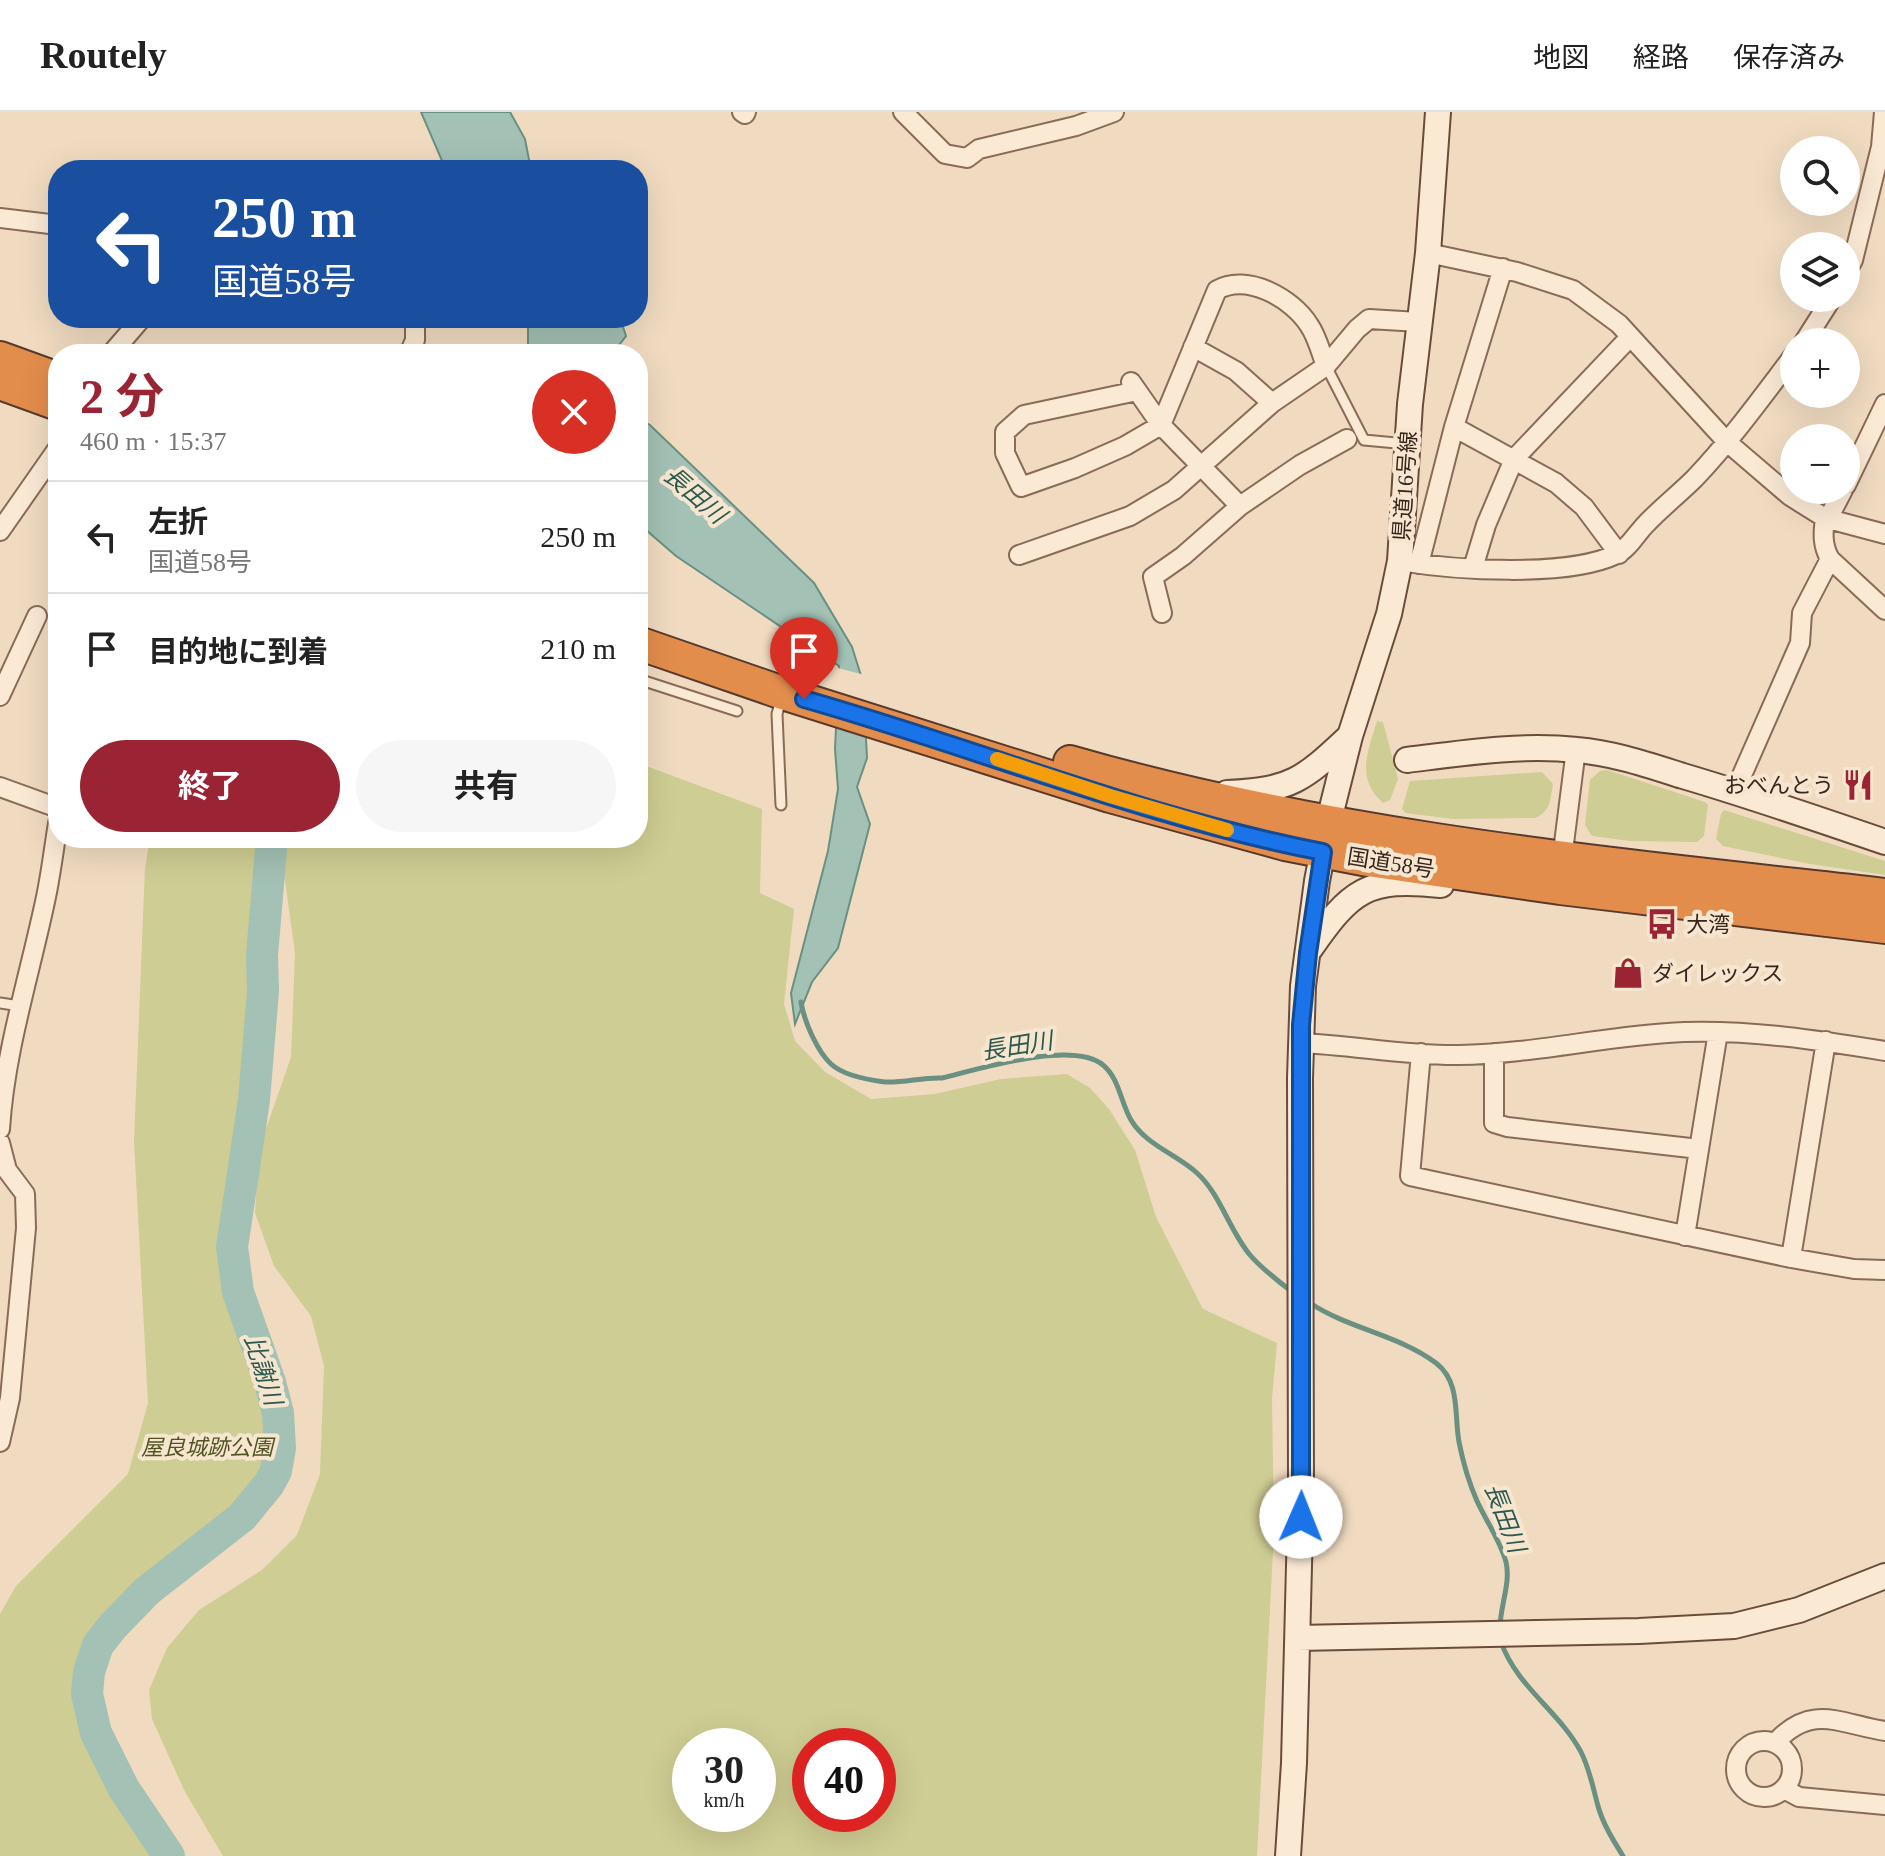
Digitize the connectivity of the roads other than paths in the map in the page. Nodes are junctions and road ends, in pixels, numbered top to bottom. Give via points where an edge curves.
1 (903, 112) edge
2 (1114, 112) edge
3 (1438, 112) edge
4 (1884, 112) edge
5 (0, 218) edge
6 (48, 224) edge
7 (1860, 232) edge
8 (1428, 253) junction
9 (1503, 268) junction
10 (1419, 322) junction
11 (133, 328) edge
12 (1630, 337) junction
13 (120, 344) edge
14 (1193, 347) junction
15 (0, 358) edge
16 (1326, 366) junction
17 (1780, 373) edge
18 (48, 375) edge
19 (0, 383) edge
20 (48, 400) edge
21 (1272, 403) junction
22 (1885, 404) edge
23 (1161, 425) junction
24 (1454, 427) junction
25 (1347, 439) dead end
26 (1727, 442) junction
27 (1407, 444) junction
28 (1860, 456) edge
29 (1514, 459) junction
30 (48, 462) edge
31 (1201, 468) junction
32 (1835, 504) edge
33 (1240, 506) junction
34 (1827, 518) junction
35 (0, 531) edge
36 (1885, 534) edge
37 (1619, 554) junction
38 (1019, 555) dead end
39 (1830, 559) junction
40 (1409, 563) junction
41 (1473, 568) junction
42 (1885, 610) edge
43 (1162, 613) dead end
44 (37, 616) dead end
45 (648, 624) edge
46 (648, 646) edge
47 (648, 682) edge
48 (786, 682) junction
49 (0, 696) edge
50 (871, 708) junction
51 (737, 711) dead end
52 (1350, 736) junction
53 (1576, 749) junction
54 (1407, 760) dead end
55 (0, 787) edge
56 (1735, 791) junction
57 (1200, 795) junction
58 (48, 804) edge
59 (781, 805) dead end
60 (1325, 838) junction
61 (1885, 842) edge
62 (54, 848) edge
63 (1562, 859) junction
64 (1490, 879) junction
65 (1885, 895) edge
66 (1885, 927) edge
67 (1308, 953) junction
68 (0, 1003) edge
69 (20, 1006) junction
70 (1718, 1032) junction
71 (1826, 1041) junction
72 (1300, 1043) junction
73 (1885, 1051) edge
74 (1421, 1053) junction
75 (1494, 1053) junction
76 (0, 1129) edge
77 (0, 1143) edge
78 (1699, 1149) junction
79 (1685, 1236) junction
80 (1791, 1258) junction
81 (1885, 1270) edge
82 (0, 1442) edge
83 (1885, 1576) edge
84 (1298, 1638) junction
85 (1885, 1731) edge
86 (1776, 1742) junction
87 (1784, 1789) junction
88 (1885, 1805) edge
89 (1288, 1856) edge

1 - 2 street via 945,154 967,158 979,149
3 - 8 street, 県道16号線
4 - 7 street
5 - 6 street
8 - 9 street
8 - 10 street, 県道16号線
9 - 12 street via 1573,290
9 - 24 street
10 - 16 street via 1369,319
10 - 27 street, 県道16号線
11 - 13 street
12 - 26 street
12 - 29 street
14 - 16 street via 1217,290 1228,284 1257,287 1284,300 1310,325
14 - 21 street via 1236,371
14 - 23 street
15 - 18 highway
16 - 21 street
16 - 27 lane via 1364,440
17 - 26 street
19 - 20 highway
21 - 31 street
22 - 28 street
23 - 23 street via 1133,385 1024,415 1005,432 1005,453 1021,487 1088,463
23 - 31 street
24 - 29 street
24 - 40 street
25 - 33 street
26 - 34 street via 1790,496
26 - 37 street
27 - 40 street, 県道16号線
29 - 37 street via 1584,507
29 - 41 street
30 - 35 street
31 - 33 street
31 - 38 street via 1130,516
32 - 34 street
33 - 43 street via 1153,577
34 - 36 street
34 - 39 street via 1823,535
37 - 41 street via 1554,567
39 - 42 street
39 - 56 street via 1802,613 1800,643
40 - 41 street
40 - 52 street, 県道16号線
44 - 49 street
45 - 48 highway, 国道58号
46 - 48 highway, 国道58号
47 - 51 lane
48 - 50 highway, 国道58号
48 - 59 lane via 777,714
50 - 57 highway, 国道58号
50 - 60 highway, 国道58号 via 1110,796 1232,831
52 - 57 street via 1298,780 1266,791
52 - 60 street, 県道16号線
53 - 54 street
53 - 56 street
53 - 63 street
55 - 58 street
56 - 61 street
57 - 60 highway, 国道58号
60 - 63 highway, 国道58号
60 - 64 highway, 国道58号
60 - 67 street, 県道16号線
62 - 69 street
63 - 65 highway, 国道58号
64 - 66 highway, 国道58号
64 - 67 street via 1366,889 1346,902
67 - 72 street, 県道16号線
68 - 69 lane
69 - 76 street
70 - 71 street
70 - 75 street
70 - 78 street
71 - 73 street
71 - 80 street
72 - 74 street
72 - 84 street, 県道16号線
74 - 75 street
74 - 79 street via 1410,1176
75 - 78 street via 1494,1123
77 - 82 street via 7,1170 25,1194 26,1228 10,1398
78 - 79 street
79 - 80 street
80 - 81 street
83 - 84 street via 1799,1610 1713,1628
84 - 89 street, 県道16号線
85 - 86 street via 1827,1718 1806,1720 1788,1728
86 - 87 street via 1792,1764
86 - 87 street via 1748,1745 1736,1770 1750,1794 1768,1797
87 - 88 street via 1799,1797

